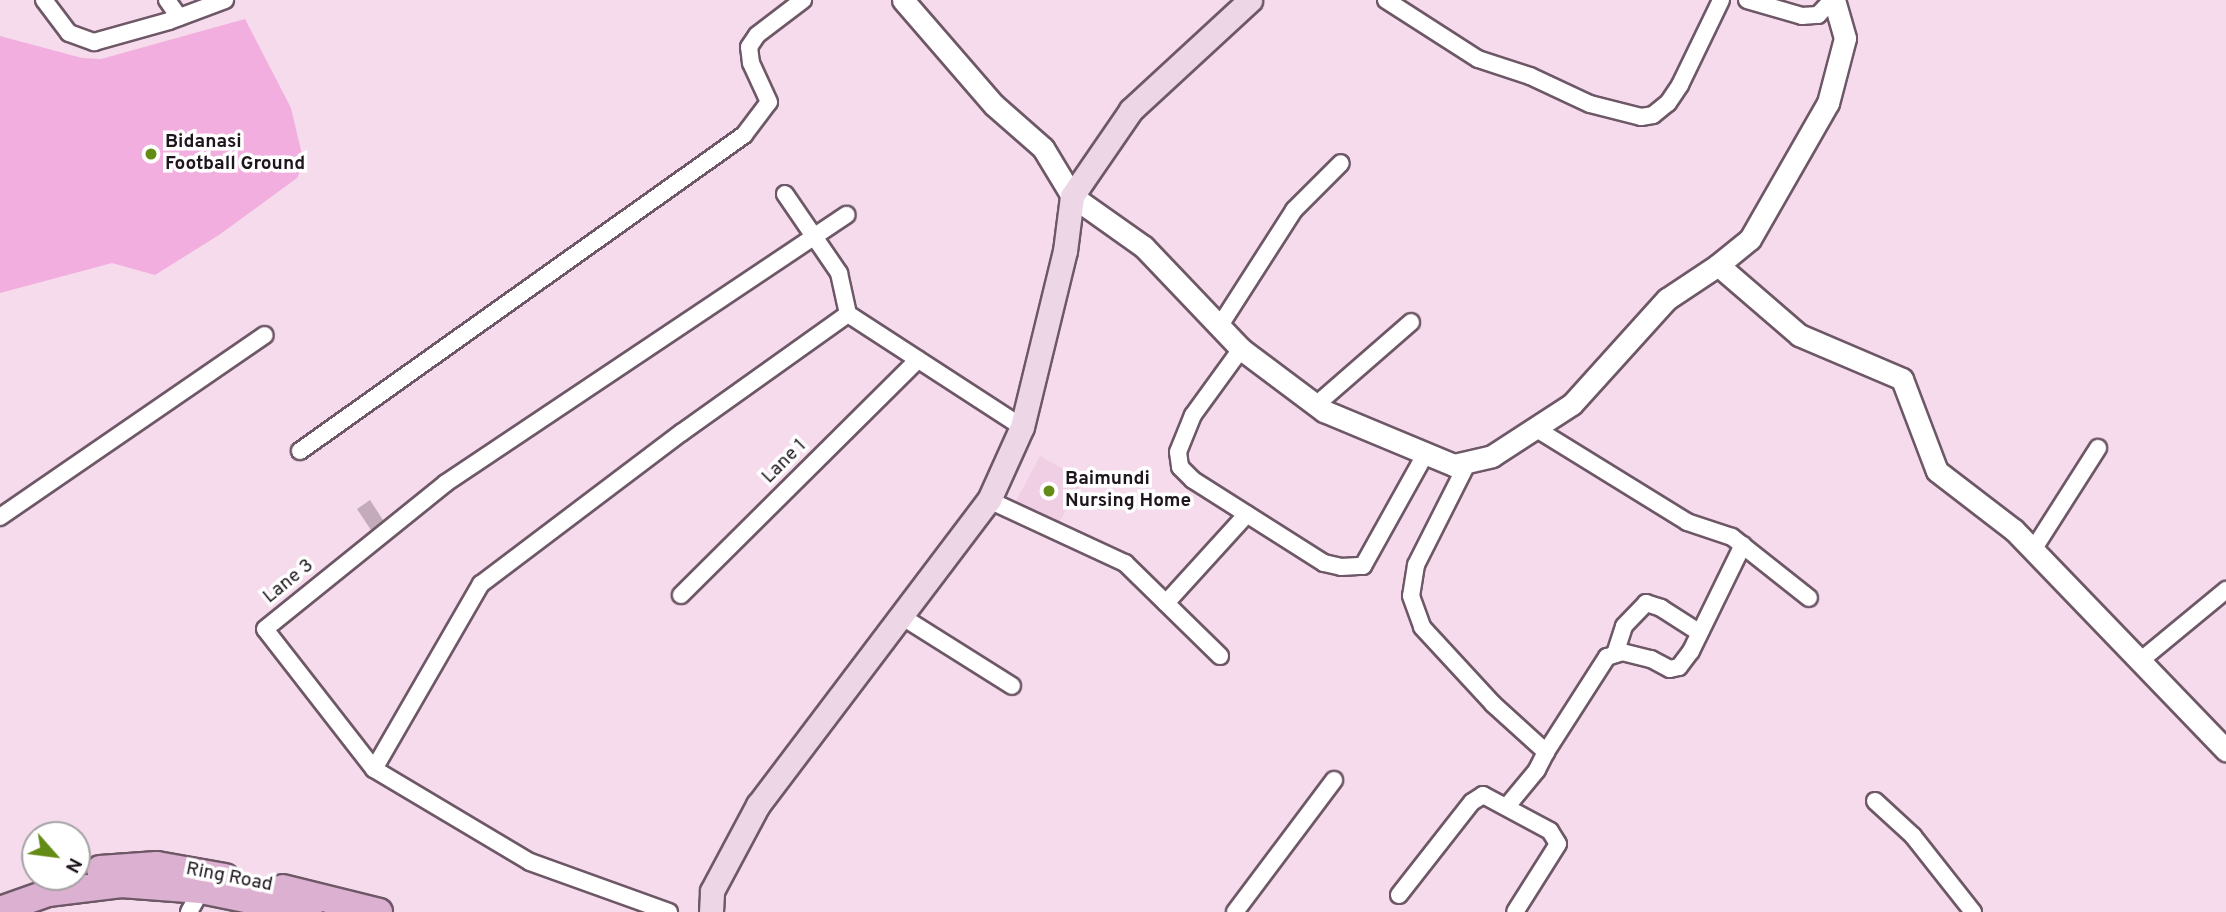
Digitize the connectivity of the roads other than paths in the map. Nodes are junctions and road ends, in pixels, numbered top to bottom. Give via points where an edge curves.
1 (44, 0) edge
2 (167, 0) edge
3 (225, 0) edge
4 (803, 0) edge
5 (903, 0) edge
6 (1250, 0) edge
7 (1387, 0) edge
8 (1721, 0) edge
9 (1747, 0) edge
10 (1833, 0) edge
11 (178, 18) junction
12 (1341, 163) dead end
13 (785, 194) dead end
14 (1072, 196) junction
15 (847, 215) dead end
16 (815, 238) junction
17 (1718, 265) junction
18 (848, 314) junction
19 (1411, 322) dead end
20 (1219, 327) junction
21 (265, 335) dead end
22 (1241, 349) junction
23 (918, 360) junction
24 (1316, 405) junction
25 (1022, 427) junction
26 (1535, 429) junction
27 (2098, 448) dead end
28 (300, 451) dead end
29 (1426, 453) junction
30 (1468, 462) junction
31 (989, 500) junction
32 (1247, 514) junction
33 (0, 517) edge
34 (1742, 545) junction
35 (2033, 550) junction
36 (2226, 590) edge
37 (681, 595) dead end
38 (1809, 598) dead end
39 (1166, 603) junction
40 (901, 616) junction
41 (1700, 633) junction
42 (1615, 654) junction
43 (1220, 656) dead end
44 (2140, 661) junction
45 (1012, 687) dead end
46 (2226, 750) edge
47 (1546, 752) junction
48 (373, 769) junction
49 (1334, 780) dead end
50 (1875, 801) dead end
51 (1508, 805) junction
52 (91, 869) edge
53 (21, 886) edge
54 (0, 893) edge
55 (1399, 895) dead end
56 (195, 901) edge
57 (0, 910) edge
58 (309, 912) edge
59 (379, 912) edge
60 (669, 912) edge
61 (711, 912) edge
62 (1235, 912) edge
63 (1515, 912) edge
64 (1973, 912) edge

1 - 11 street via 69,33 94,42
2 - 11 street
3 - 11 street
4 - 28 street via 757,35 749,47 769,103 744,135
5 - 14 street via 994,105 1043,148
6 - 14 main road via 1130,110
7 - 8 street via 1478,59 1530,76 1590,104 1642,117 1668,103
9 - 10 street via 1802,16 1818,15
10 - 17 street via 1845,38 1828,103 1750,239
12 - 20 street via 1294,210
13 - 16 street
14 - 20 street via 1144,247
14 - 25 main road via 1065,251
15 - 16 street
16 - 18 street via 839,274
16 - 48 street, Lane 3 via 446,483 265,629
17 - 26 street via 1667,299 1572,404
17 - 35 street via 1799,335 1902,379 1937,471
18 - 23 street
18 - 48 street via 481,584
19 - 24 street
20 - 22 street
21 - 33 street
22 - 24 street
22 - 32 street via 1193,415 1178,452 1180,467 1193,480
23 - 25 street
23 - 37 street, Lane 1
24 - 29 street
25 - 31 main road
26 - 30 street via 1492,456
26 - 34 street via 1687,523 1732,537
27 - 35 street
29 - 30 street via 1454,465
29 - 32 street via 1363,566 1324,563
30 - 47 street via 1416,565 1411,596 1422,627 1493,704
31 - 39 street via 1125,564
31 - 40 main road
32 - 39 street
34 - 38 street
34 - 41 street
35 - 44 street
36 - 44 street
39 - 43 street
40 - 45 street
40 - 61 main road via 758,805 712,891
41 - 42 street via 1679,667 1670,669 1651,659
41 - 42 street via 1646,603 1624,626
42 - 47 street via 1607,657
44 - 46 street
47 - 51 street
48 - 60 street via 530,862
49 - 62 street
50 - 64 street via 1913,836
51 - 55 street via 1483,794 1472,802
51 - 63 street via 1550,831 1558,844
52 - 59 main road, Ring Road via 157,865
53 - 54 main road
56 - 57 main road via 110,885 48,893
56 - 58 main road

